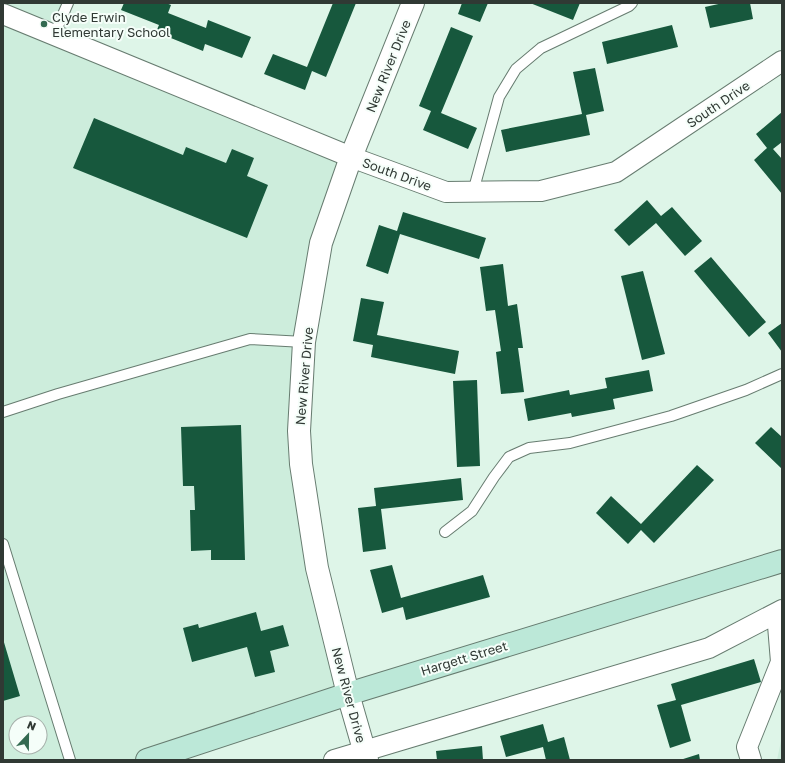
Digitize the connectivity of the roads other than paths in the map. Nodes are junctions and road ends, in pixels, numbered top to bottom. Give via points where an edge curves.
1 (68, 3) edge
2 (413, 3) edge
3 (632, 3) edge
4 (3, 14) edge
5 (54, 35) junction
6 (782, 61) edge
7 (351, 157) junction
8 (473, 192) junction
9 (304, 342) junction
10 (782, 374) edge
11 (3, 412) edge
12 (445, 532) dead end
13 (3, 544) edge
14 (782, 561) edge
15 (780, 612) edge
16 (348, 694) junction
17 (366, 755) edge
18 (70, 760) edge
19 (147, 760) edge
20 (334, 760) edge
21 (751, 760) edge

1 - 5 lane
2 - 7 street, New River Drive
3 - 8 lane via 541,48 516,69 499,97
4 - 5 street, South Drive
5 - 7 street, South Drive
6 - 8 street, South Drive via 616,172 541,191
7 - 8 street, South Drive via 446,192
7 - 9 street, New River Drive via 321,243
9 - 11 lane via 250,339
9 - 16 street, New River Drive via 299,431 301,464 316,564
10 - 12 lane via 746,390 671,416 570,443 529,448 509,458 472,511
13 - 18 lane
14 - 16 main road, Hargett Street
15 - 17 street via 709,648
15 - 21 street via 781,662 747,747
16 - 17 street, New River Drive
16 - 19 main road, Hargett Street
17 - 20 street

